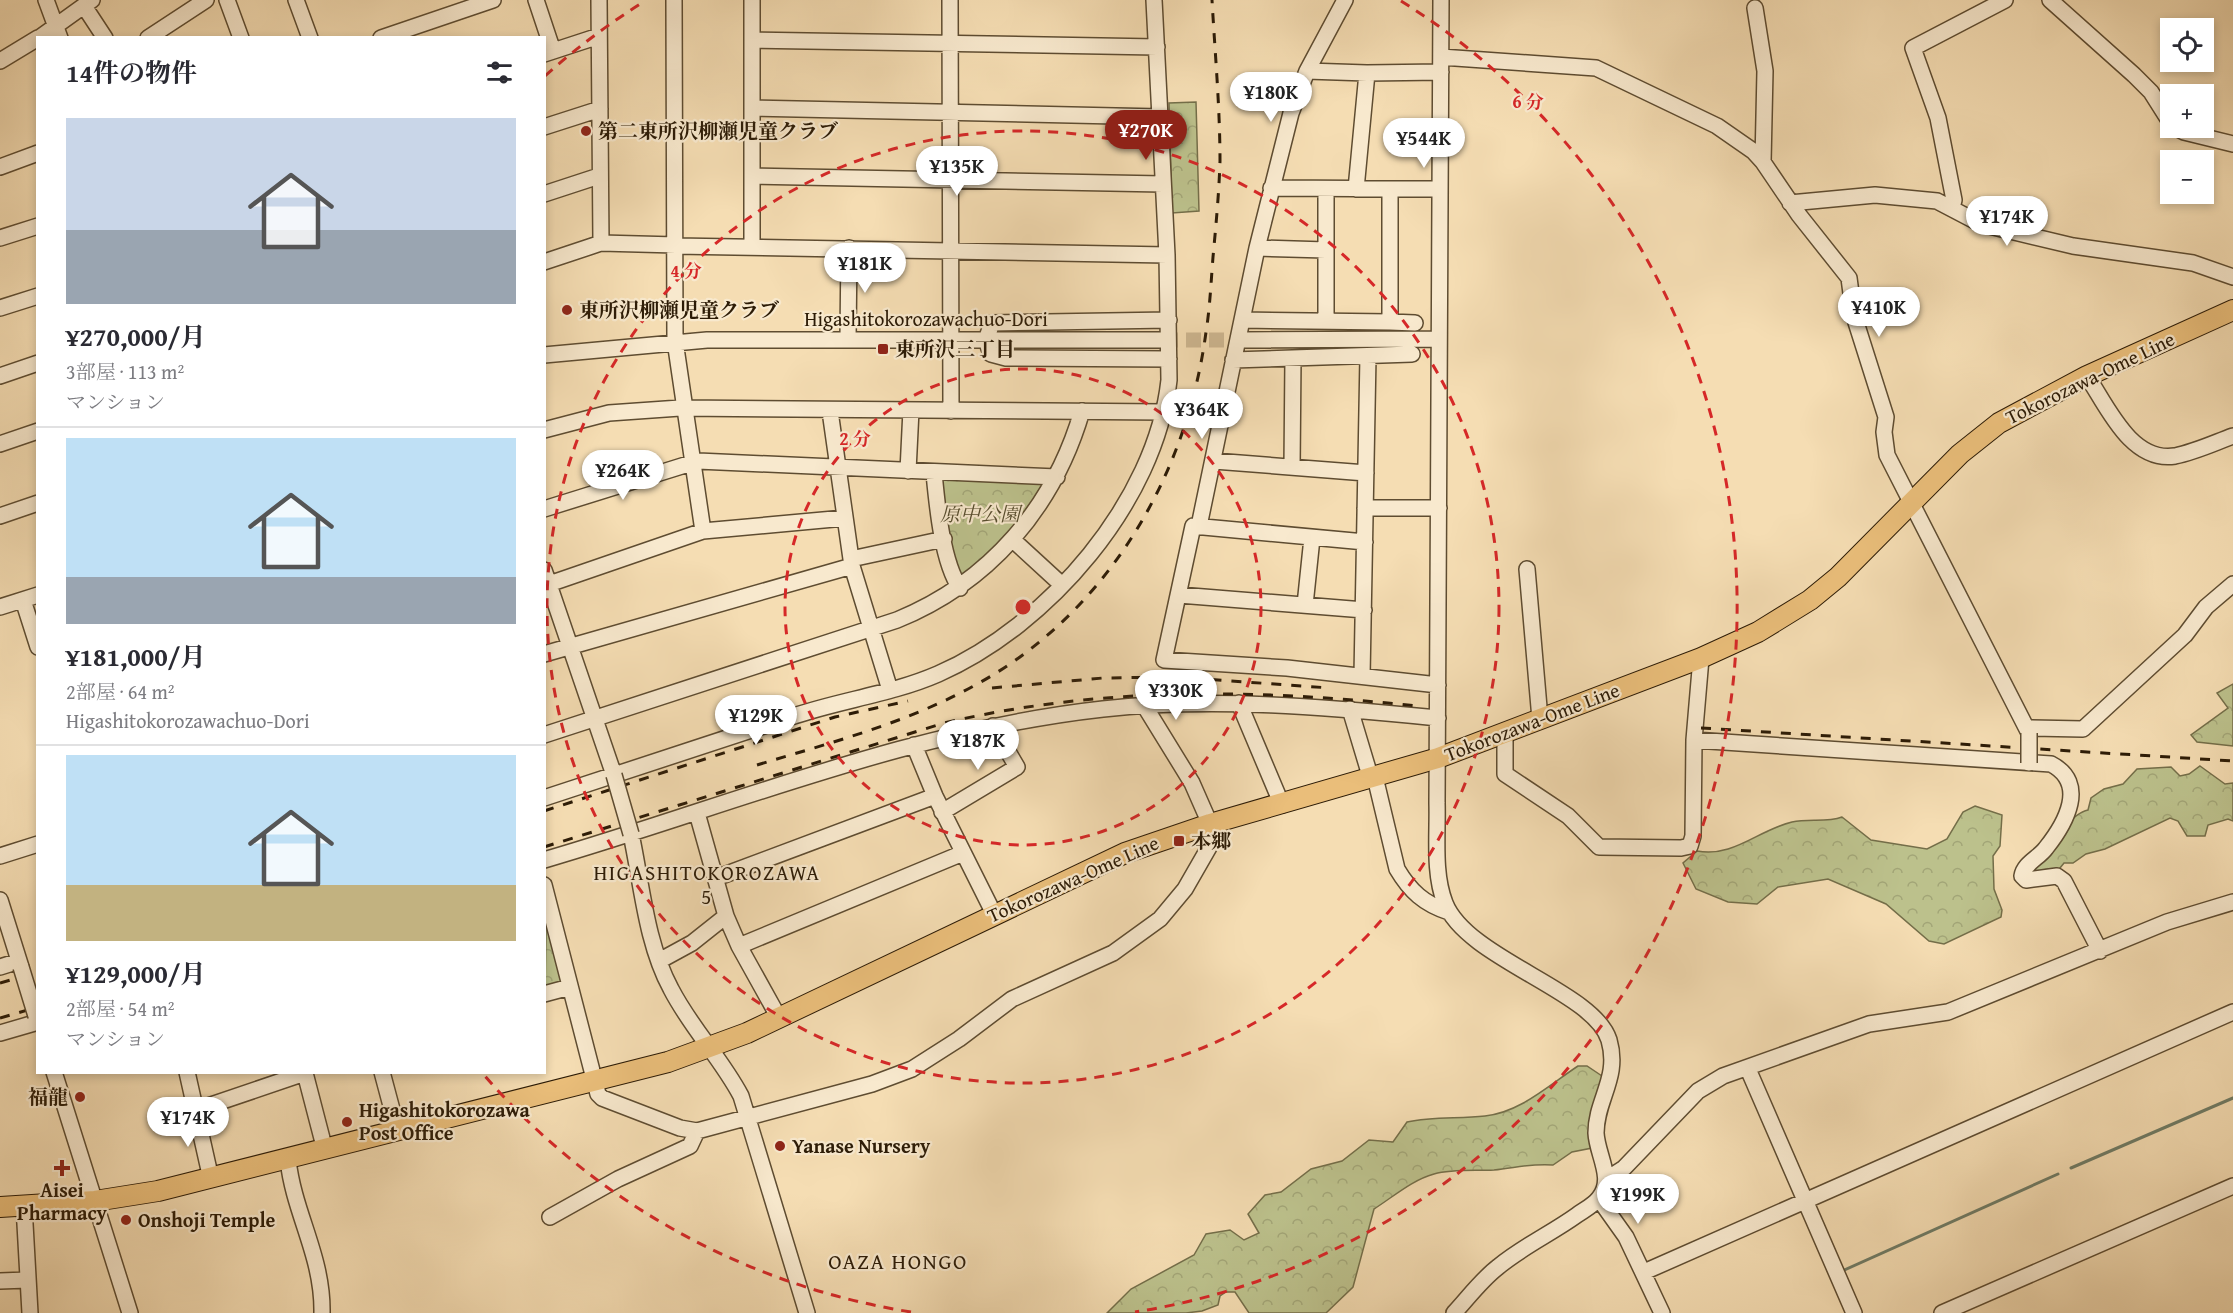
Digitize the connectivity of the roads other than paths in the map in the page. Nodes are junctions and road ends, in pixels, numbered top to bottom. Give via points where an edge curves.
1 (46, 0) edge
2 (206, 0) edge
3 (227, 0) edge
4 (296, 0) edge
5 (493, 0) edge
6 (536, 0) edge
7 (599, 0) edge
8 (674, 0) edge
9 (752, 0) edge
10 (950, 0) edge
11 (1154, 0) edge
12 (1345, 0) edge
13 (1441, 0) edge
14 (2006, 0) edge
15 (2050, 0) edge
16 (88, 3) edge
17 (1755, 8) dead end
18 (58, 32) edge
19 (104, 36) edge
20 (151, 36) edge
21 (240, 36) edge
22 (309, 36) edge
23 (387, 36) edge
24 (545, 36) edge
25 (599, 36) junction
26 (36, 39) edge
27 (752, 40) junction
28 (951, 45) junction
29 (1156, 47) junction
30 (549, 52) edge
31 (0, 61) edge
32 (1441, 64) junction
33 (1307, 71) junction
34 (1366, 73) junction
35 (600, 108) junction
36 (752, 108) junction
37 (2160, 108) edge
38 (951, 112) junction
39 (1160, 117) junction
40 (546, 126) edge
41 (2208, 138) edge
42 (2233, 144) edge
43 (36, 154) edge
44 (1763, 162) junction
45 (0, 166) edge
46 (599, 176) junction
47 (753, 176) junction
48 (951, 180) junction
49 (1163, 184) junction
50 (1271, 188) junction
51 (1326, 189) junction
52 (1356, 189) junction
53 (1440, 189) junction
54 (1390, 190) junction
55 (546, 193) edge
56 (1791, 204) junction
57 (1952, 208) junction
58 (36, 227) edge
59 (0, 238) edge
60 (601, 243) junction
61 (676, 245) junction
62 (752, 247) junction
63 (849, 248) junction
64 (1257, 248) junction
65 (951, 250) junction
66 (1326, 250) junction
67 (1167, 255) junction
68 (546, 261) edge
69 (2233, 277) edge
70 (36, 297) edge
71 (0, 308) edge
72 (2233, 310) edge
73 (1169, 320) junction
74 (1242, 320) junction
75 (1326, 320) junction
76 (1390, 322) junction
77 (1414, 323) dead end
78 (848, 339) junction
79 (1440, 339) junction
80 (951, 340) junction
81 (987, 340) junction
82 (1163, 340) tunnel mouth
83 (1242, 340) tunnel mouth
84 (675, 341) junction
85 (1412, 354) dead end
86 (546, 355) edge
87 (1368, 356) junction
88 (1293, 358) junction
89 (1169, 359) junction
90 (1233, 360) junction
91 (36, 364) edge
92 (0, 376) edge
93 (2087, 376) junction
94 (685, 408) junction
95 (911, 410) junction
96 (830, 411) junction
97 (951, 411) junction
98 (1082, 411) junction
99 (1163, 412) junction
100 (546, 429) edge
101 (36, 436) edge
102 (2233, 436) edge
103 (0, 444) edge
104 (693, 461) junction
105 (1214, 461) junction
106 (1292, 467) junction
107 (838, 468) junction
108 (908, 471) junction
109 (934, 473) junction
110 (1366, 473) junction
111 (1057, 477) junction
112 (36, 504) edge
113 (1911, 504) junction
114 (546, 508) edge
115 (1365, 508) junction
116 (1439, 508) junction
117 (0, 516) edge
118 (845, 518) junction
119 (1199, 526) junction
120 (703, 531) junction
121 (1312, 538) junction
122 (944, 539) junction
123 (1013, 540) junction
124 (1365, 542) junction
125 (851, 562) junction
126 (1527, 569) dead end
127 (547, 577) edge
128 (2233, 584) edge
129 (1062, 585) junction
130 (960, 588) junction
131 (1179, 595) junction
132 (30, 597) edge
133 (1305, 604) junction
134 (0, 607) edge
135 (1364, 610) junction
136 (871, 628) junction
137 (36, 634) edge
138 (570, 646) junction
139 (546, 653) edge
140 (1701, 658) junction
141 (1362, 676) junction
142 (1438, 685) junction
143 (890, 690) junction
144 (1239, 703) junction
145 (1144, 705) junction
146 (1350, 709) junction
147 (1438, 718) junction
148 (595, 719) junction
149 (1540, 719) junction
150 (993, 726) junction
151 (2029, 731) junction
152 (1505, 732) junction
153 (546, 734) edge
154 (1694, 740) junction
155 (914, 745) junction
156 (1438, 758) junction
157 (2029, 763) junction
158 (614, 775) junction
159 (1373, 778) junction
160 (935, 796) junction
161 (546, 797) edge
162 (1282, 805) junction
163 (942, 812) junction
164 (697, 813) junction
165 (1215, 823) junction
166 (631, 834) junction
167 (36, 845) edge
168 (22, 849) junction
169 (963, 853) junction
170 (0, 856) edge
171 (36, 856) edge
172 (546, 859) edge
173 (716, 878) junction
174 (0, 900) edge
175 (546, 900) edge
176 (2233, 902) edge
177 (1449, 912) junction
178 (994, 914) junction
179 (726, 916) junction
180 (549, 923) edge
181 (739, 946) junction
182 (2100, 951) junction
183 (659, 961) junction
184 (20, 964) junction
185 (0, 967) edge
186 (570, 987) junction
187 (546, 993) edge
188 (2233, 1012) edge
189 (36, 1016) edge
190 (779, 1018) junction
191 (36, 1019) edge
192 (0, 1033) edge
193 (710, 1048) junction
194 (1748, 1069) junction
195 (55, 1074) edge
196 (187, 1074) edge
197 (299, 1074) edge
198 (306, 1074) edge
199 (383, 1074) edge
200 (595, 1083) junction
201 (196, 1110) junction
202 (746, 1116) junction
203 (697, 1131) junction
204 (398, 1132) junction
205 (325, 1150) junction
206 (288, 1160) junction
207 (211, 1179) junction
208 (1606, 1179) junction
209 (2233, 1186) edge
210 (1599, 1199) junction
211 (1805, 1201) junction
212 (94, 1202) junction
213 (24, 1206) junction
214 (0, 1207) edge
215 (550, 1217) dead end
216 (1644, 1272) junction
217 (0, 1281) edge
218 (27, 1281) junction
219 (30, 1313) edge
220 (130, 1313) edge
221 (322, 1313) edge
222 (807, 1313) edge
223 (1454, 1313) edge
224 (1662, 1313) edge
225 (1854, 1313) edge
226 (1942, 1313) edge

1 - 18 street
2 - 20 street
3 - 21 street
4 - 22 street
5 - 23 street
6 - 24 street
7 - 25 street
8 - 61 street
9 - 27 street
10 - 28 street
11 - 29 street
12 - 33 street
13 - 32 street
14 - 57 street via 1913,48 1938,118 1954,200
15 - 37 street via 2139,80
16 - 18 street
16 - 19 street
17 - 44 street via 1765,72
25 - 30 street
25 - 35 street
26 - 31 street
27 - 28 street
27 - 36 street
28 - 29 street
28 - 38 street
29 - 39 street
32 - 34 street
32 - 44 street via 1596,68 1731,134
32 - 53 street
33 - 34 street
33 - 50 street
34 - 52 street
35 - 40 street
35 - 46 street
36 - 38 street
36 - 47 street
38 - 39 street
38 - 48 street
39 - 49 street
41 - 42 street
43 - 45 street
44 - 56 street
46 - 55 street
46 - 60 street
47 - 48 street
47 - 62 street
48 - 49 street
48 - 65 street
49 - 67 street
50 - 51 street
50 - 64 street
51 - 52 street
51 - 66 street
52 - 54 street
53 - 54 street
53 - 79 street
54 - 76 street
56 - 57 street via 1875,195 1937,201
56 - 113 street via 1849,278 1854,316 1886,417 1887,455
57 - 69 street via 1981,224 2004,230 2073,246 2193,263
58 - 59 street
60 - 61 street
60 - 68 street
61 - 62 street
61 - 84 street
62 - 63 street
63 - 65 street
63 - 78 street
64 - 66 street
64 - 74 street
65 - 67 street
65 - 80 street
66 - 75 street
67 - 73 street
70 - 71 street
72 - 93 main road, Tokorozawa-Ome Line
73 - 81 street via 992,323
73 - 89 street
74 - 75 street
74 - 90 street
75 - 76 street
76 - 77 street
78 - 80 street, Higashitokorozawachuo-Dori
78 - 84 street, Higashitokorozawachuo-Dori
79 - 83 street
79 - 116 street
80 - 81 street, Higashitokorozawachuo-Dori
80 - 97 street
81 - 82 street, Higashitokorozawachuo-Dori
81 - 89 street via 991,354 998,357
84 - 86 street, Higashitokorozawachuo-Dori
84 - 94 street
85 - 87 street
87 - 88 street
87 - 110 street
88 - 90 street
88 - 106 street
89 - 99 street
90 - 105 street
91 - 92 street
93 - 102 street via 2130,438 2154,456 2176,456
93 - 113 main road, Tokorozawa-Ome Line via 1999,423 1960,454
94 - 96 street
94 - 100 street via 609,413
94 - 104 street
95 - 96 street
95 - 97 street
95 - 108 street
96 - 107 street
97 - 98 street
98 - 99 street
98 - 111 street
99 - 129 street via 1154,444 1128,498
101 - 103 street
104 - 107 street
104 - 114 street
104 - 120 street
105 - 106 street
105 - 119 street
106 - 110 street
107 - 108 street
107 - 118 street
108 - 109 street
109 - 111 street
109 - 122 street
110 - 115 street
111 - 123 street
112 - 117 street
113 - 140 main road, Tokorozawa-Ome Line via 1810,600 1758,632
113 - 151 street
115 - 116 street
115 - 124 street
116 - 142 street
118 - 120 street
118 - 125 street
119 - 121 street
119 - 131 street via 1194,526
120 - 127 street
121 - 124 street
121 - 133 street
122 - 125 street
122 - 130 street
123 - 129 street
123 - 130 street
124 - 135 street
125 - 136 street
125 - 138 street
126 - 149 street
127 - 138 street
128 - 151 street via 2206,607 2185,635 2083,729
129 - 143 street via 990,647 936,675
130 - 136 street via 929,606
131 - 133 street
131 - 141 street via 1164,660
132 - 134 street
132 - 137 street
133 - 135 street
135 - 141 street
136 - 143 street
136 - 148 street
138 - 139 street
138 - 148 street
140 - 149 main road, Tokorozawa-Ome Line
140 - 154 street
141 - 142 street
142 - 147 street
143 - 158 street via 806,712
144 - 145 street
144 - 146 street
144 - 162 street
145 - 150 street
145 - 165 street
146 - 147 street
146 - 159 street
147 - 156 street
148 - 153 street
148 - 158 street
149 - 152 main road, Tokorozawa-Ome Line
150 - 155 street
150 - 163 street via 1017,767
151 - 157 street, bridge
152 - 154 street via 1506,774 1568,816 1599,847 1690,846
152 - 156 main road, Tokorozawa-Ome Line
154 - 157 street
155 - 160 street
155 - 164 street
156 - 159 main road, Tokorozawa-Ome Line
156 - 177 street via 1438,869
157 - 182 street via 2050,764 2060,769 2067,778 2072,800 2046,849 2025,868 2022,876 2026,880 2056,876 2064,881
158 - 161 street
158 - 166 street, bridge
159 - 162 main road, Tokorozawa-Ome Line
159 - 177 street via 1397,869 1416,896
160 - 163 street
160 - 173 street
162 - 165 main road, Tokorozawa-Ome Line
163 - 169 street
164 - 166 street
164 - 173 street
165 - 178 main road, Tokorozawa-Ome Line via 1125,853
165 - 202 street via 1216,835 1185,889 1160,919 1113,953 1012,999 912,1069 872,1084
166 - 172 street
166 - 183 street
167 - 168 street
168 - 170 street
168 - 171 street
169 - 178 street
169 - 181 street
173 - 179 street
174 - 184 street
175 - 180 street
176 - 182 street via 2167,922
177 - 208 street via 1496,953 1579,1006 1604,1029 1612,1053 1612,1075 1596,1132
178 - 190 main road, Tokorozawa-Ome Line
179 - 181 street
179 - 183 street via 692,943
180 - 186 street
181 - 190 street
182 - 194 street via 1948,1012 1869,1023
183 - 193 street via 688,1020
184 - 185 street
184 - 189 street, bridge
186 - 187 street
186 - 200 street
188 - 211 street
190 - 193 main road, Tokorozawa-Ome Line
191 - 192 street
193 - 200 main road, Tokorozawa-Ome Line
193 - 202 street via 735,1085
194 - 208 street via 1723,1076 1698,1091 1624,1168
194 - 211 street
195 - 212 street
196 - 201 street
197 - 201 street
198 - 205 street
199 - 204 street
200 - 203 street via 602,1098
200 - 204 main road, Tokorozawa-Ome Line
201 - 207 street
202 - 203 street
202 - 222 street
203 - 215 street via 690,1146 618,1179
204 - 205 main road, Tokorozawa-Ome Line
205 - 206 main road, Tokorozawa-Ome Line
206 - 207 main road, Tokorozawa-Ome Line
206 - 221 street via 319,1269
207 - 212 main road, Tokorozawa-Ome Line
208 - 210 street
209 - 226 street
210 - 216 street via 1626,1237
210 - 223 street via 1498,1266
211 - 216 street
211 - 225 street
212 - 213 main road, Tokorozawa-Ome Line
212 - 220 street
213 - 214 main road, Tokorozawa-Ome Line
213 - 218 street
216 - 224 street
217 - 218 street
218 - 219 street

